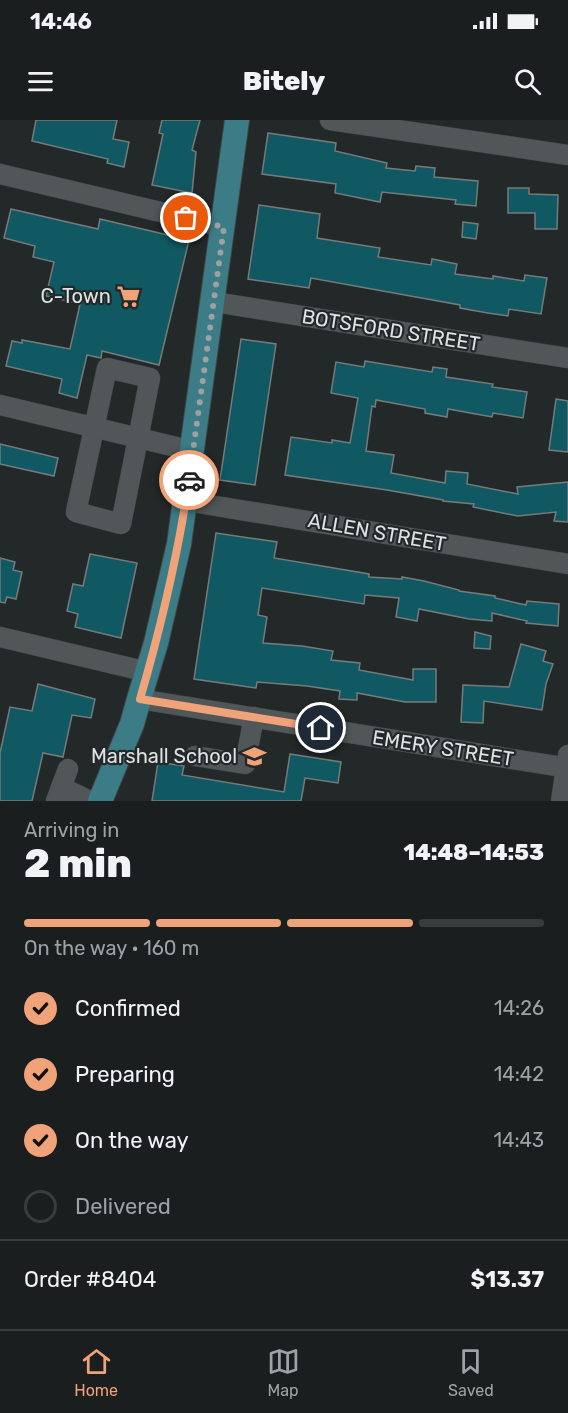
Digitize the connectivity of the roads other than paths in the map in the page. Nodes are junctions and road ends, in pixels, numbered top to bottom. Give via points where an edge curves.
1 (237, 120) edge
2 (330, 120) edge
3 (568, 155) edge
4 (0, 174) edge
5 (224, 227) junction
6 (214, 302) junction
7 (568, 358) edge
8 (0, 405) edge
9 (94, 428) junction
10 (138, 438) junction
11 (193, 451) junction
12 (186, 501) junction
13 (568, 564) edge
14 (0, 637) edge
15 (148, 672) junction
16 (140, 699) junction
17 (254, 717) junction
18 (195, 756) dead end
19 (567, 764) edge
20 (62, 786) edge
21 (90, 801) edge
22 (100, 801) edge
23 (561, 801) edge

1 - 5 main road
2 - 3 street
4 - 5 street
5 - 6 main road
6 - 7 street, BOTSFORD STREET
6 - 11 main road
8 - 9 street
9 - 10 street
9 - 10 street via 107,368 139,375 150,378
9 - 10 street via 76,512 121,524
10 - 11 street
11 - 12 main road
12 - 13 street, ALLEN STREET
12 - 15 main road
14 - 15 street
15 - 16 main road
16 - 17 street, EMERY STREET
16 - 22 main road
17 - 18 street via 245,764
17 - 19 street, EMERY STREET
19 - 23 street
20 - 21 street

